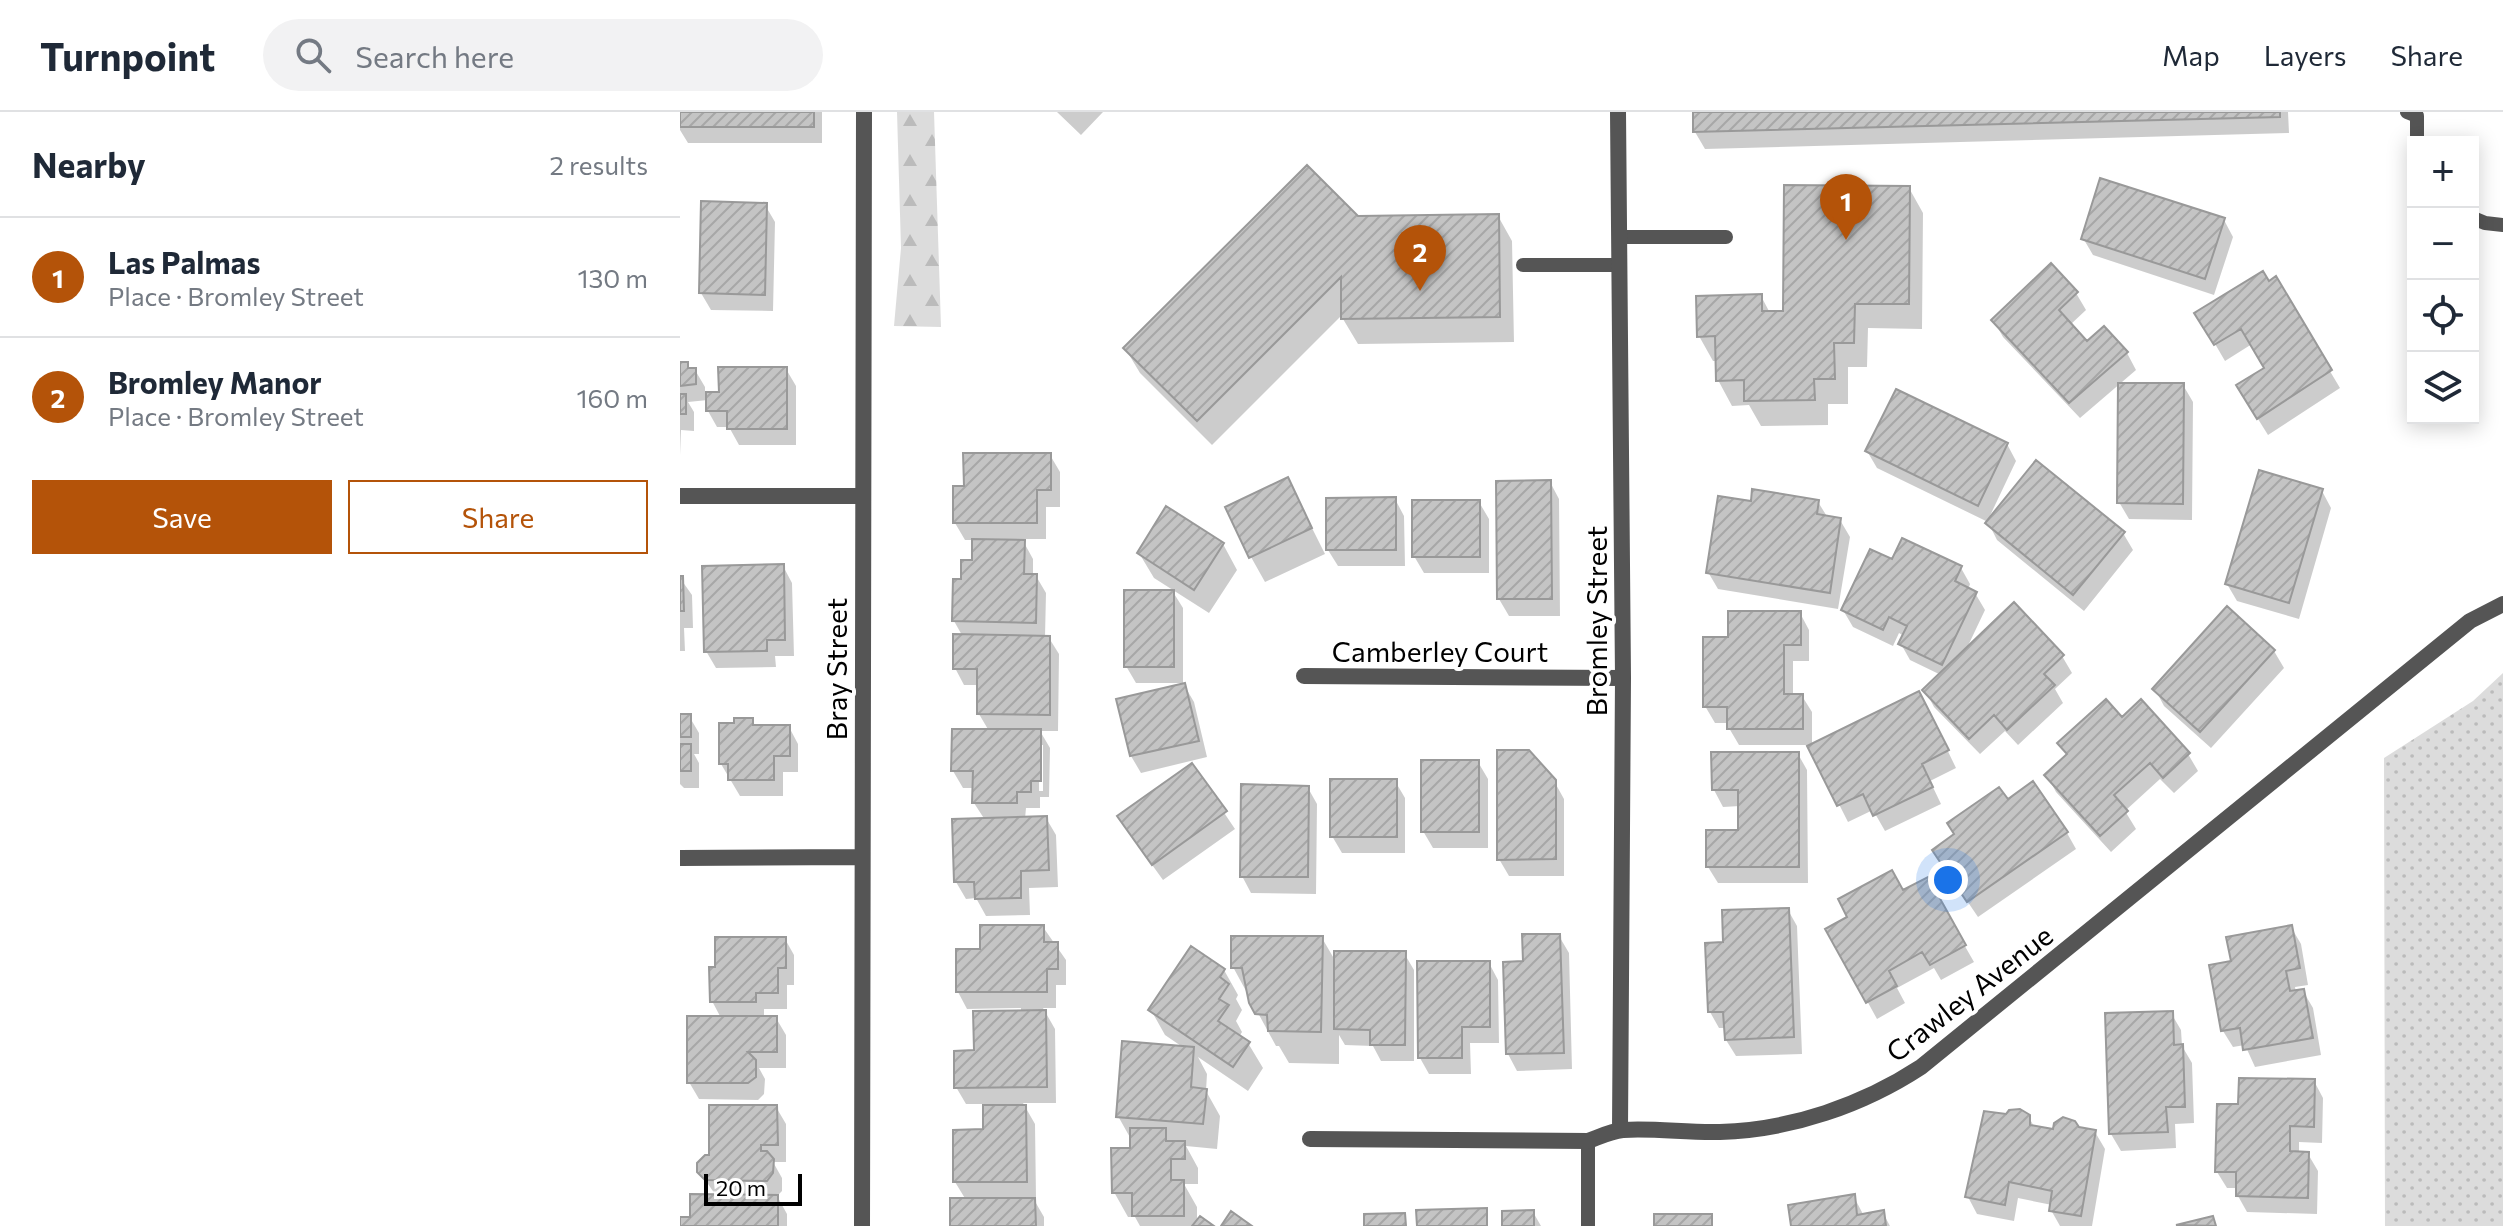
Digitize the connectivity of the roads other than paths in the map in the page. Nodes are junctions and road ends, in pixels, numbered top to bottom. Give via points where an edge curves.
1 (864, 112) edge
2 (1618, 112) edge
3 (2407, 112) edge
4 (2417, 136) edge
5 (2479, 219) edge
6 (2503, 225) edge
7 (1619, 237) junction
8 (1726, 237) dead end
9 (1523, 265) dead end
10 (1620, 265) junction
11 (680, 496) edge
12 (863, 496) junction
13 (2503, 604) edge
14 (1304, 676) dead end
15 (1623, 678) junction
16 (861, 857) junction
17 (680, 858) edge
18 (1620, 1130) junction
19 (1310, 1139) dead end
20 (1588, 1141) junction
21 (862, 1226) edge
22 (1588, 1226) edge

1 - 12 street, Bray Street
2 - 7 street, Bromley Street
3 - 4 lane via 2417,116
5 - 6 lane
7 - 8 lane
7 - 10 street, Bromley Street
9 - 10 lane
10 - 15 street, Bromley Street
11 - 12 street
12 - 16 street, Bray Street
13 - 18 street, Crawley Avenue via 2470,621 1893,1085 1822,1113 1767,1127 1722,1132
14 - 15 street, Camberley Court
15 - 18 street, Bromley Street
16 - 17 street
16 - 21 street, Bray Street
18 - 20 street, Crawley Avenue
19 - 20 street, Crawley Avenue
20 - 22 lane

